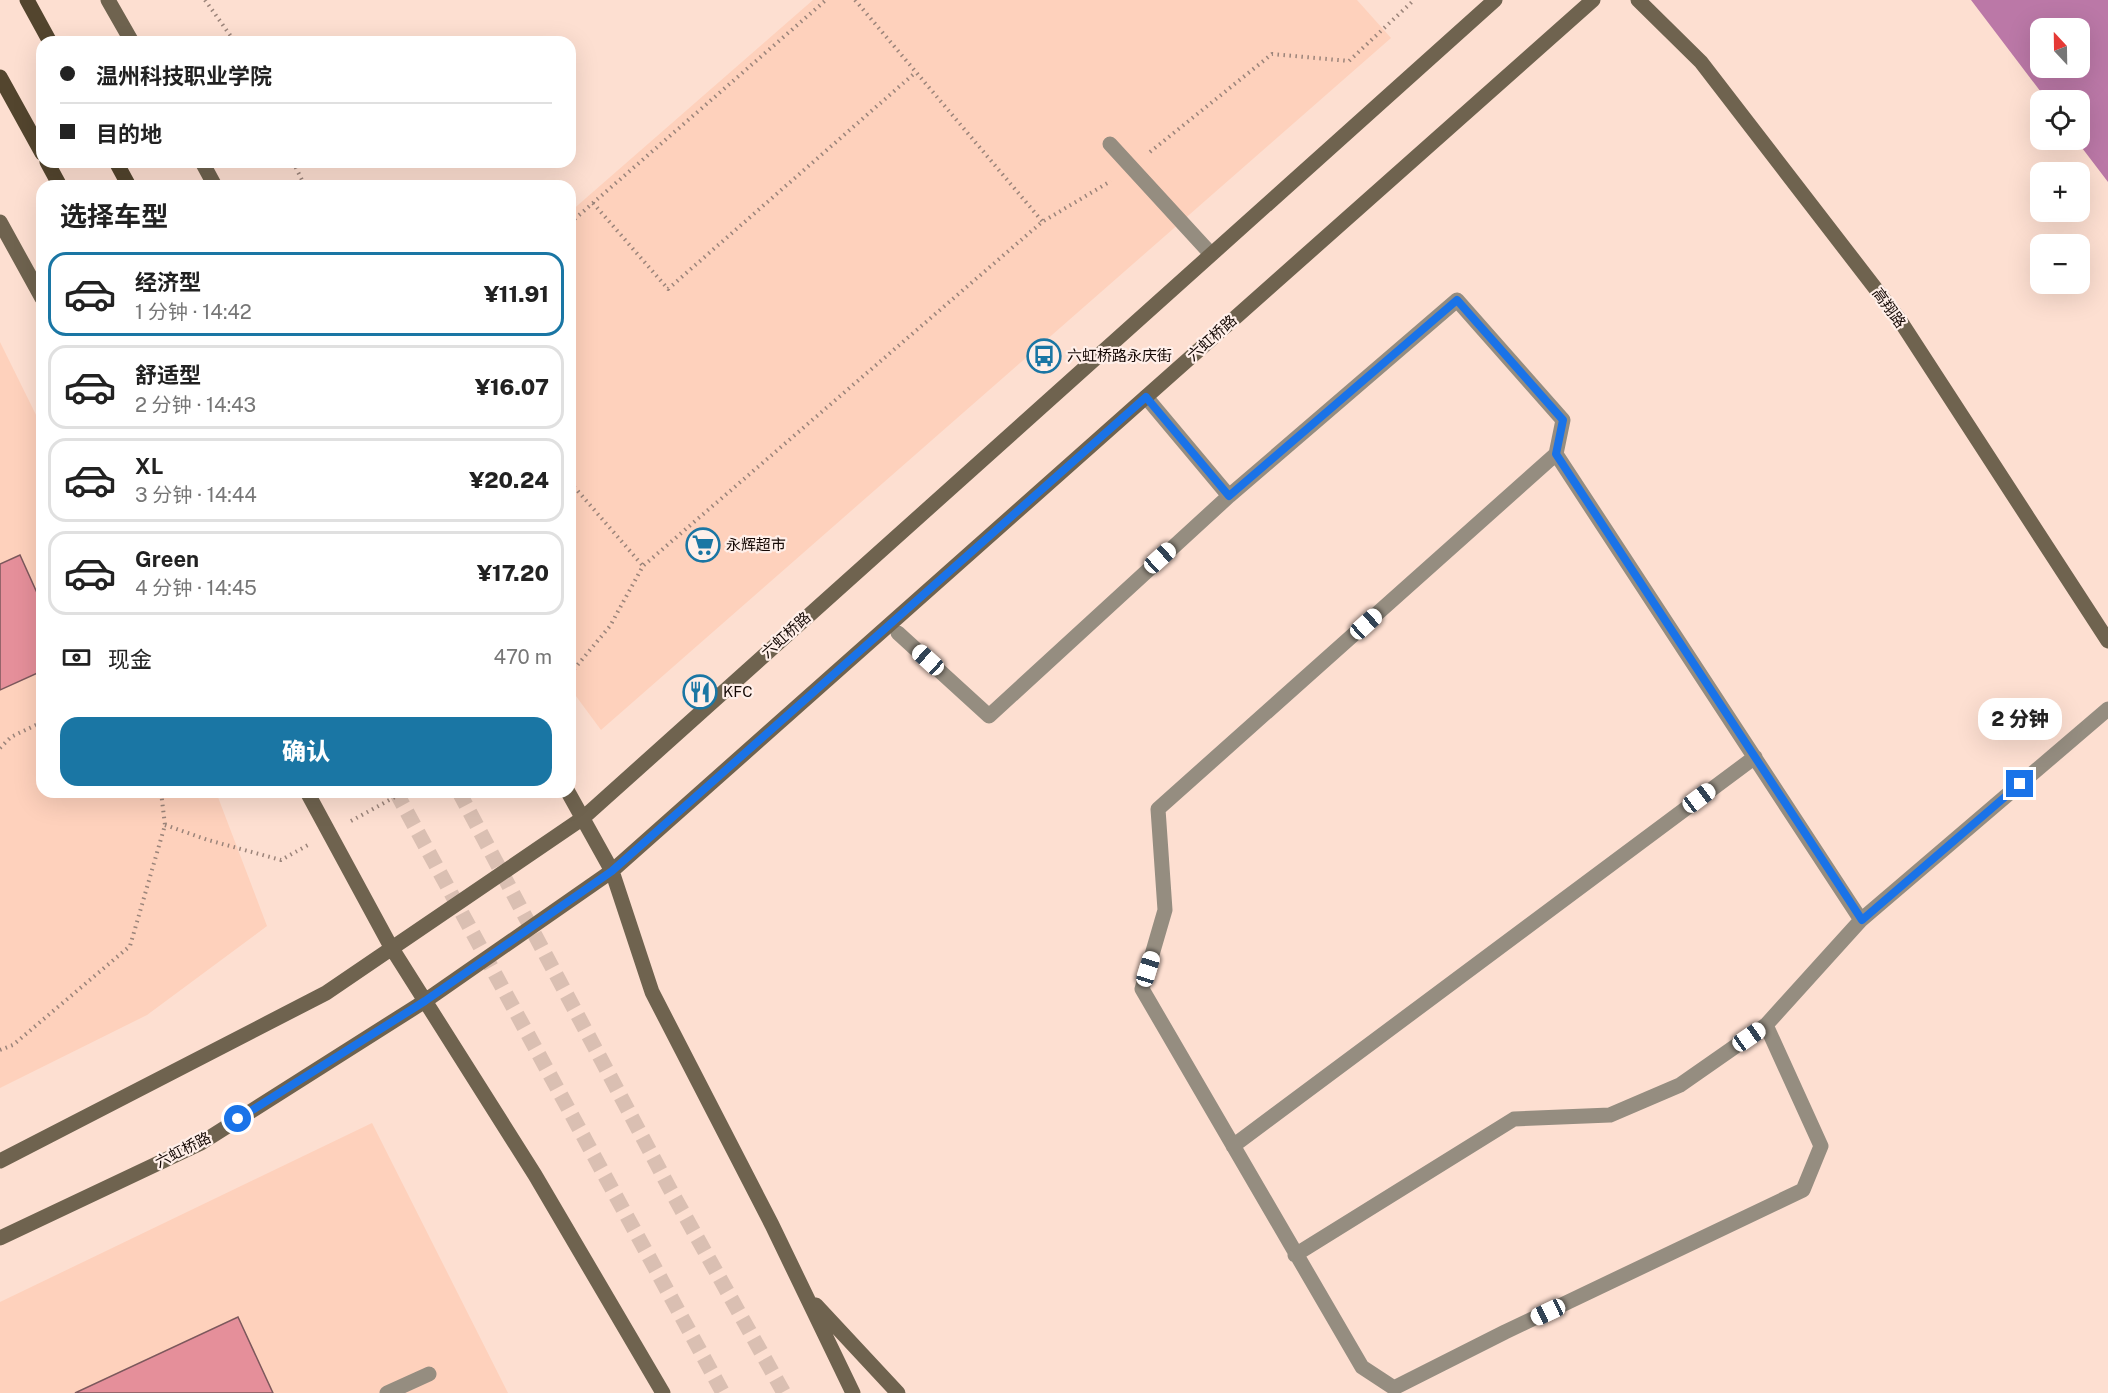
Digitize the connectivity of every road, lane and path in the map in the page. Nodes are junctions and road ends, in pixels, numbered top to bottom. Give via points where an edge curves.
1 (27, 0) edge
2 (108, 0) edge
3 (205, 0) edge
4 (826, 0) edge
5 (855, 0) edge
6 (1414, 0) edge
7 (1495, 0) edge
8 (1593, 0) edge
9 (1638, 0) edge
10 (47, 36) edge
11 (129, 36) edge
12 (231, 36) edge
13 (916, 72) junction
14 (0, 77) edge
15 (36, 142) edge
16 (1110, 144) dead end
17 (1131, 167) junction
18 (593, 203) junction
19 (576, 218) edge
20 (0, 222) edge
21 (1042, 222) junction
22 (1211, 254) junction
23 (36, 287) edge
24 (1146, 397) junction
25 (1556, 454) junction
26 (576, 489) edge
27 (1229, 496) junction
28 (643, 566) junction
29 (898, 633) dead end
30 (2108, 641) edge
31 (576, 667) edge
32 (2108, 709) edge
33 (36, 725) edge
34 (0, 748) edge
35 (1755, 757) junction
36 (161, 798) edge
37 (310, 798) edge
38 (393, 798) edge
39 (571, 798) edge
40 (583, 818) junction
41 (165, 825) junction
42 (330, 833) junction
43 (612, 871) junction
44 (1862, 920) junction
45 (391, 947) junction
46 (425, 1001) junction
47 (1766, 1025) junction
48 (0, 1050) edge
49 (1233, 1146) junction
50 (0, 1161) edge
51 (0, 1238) edge
52 (1295, 1255) junction
53 (805, 1293) junction
54 (429, 1374) dead end
55 (387, 1393) edge
56 (663, 1393) edge
57 (853, 1393) edge
58 (898, 1393) edge

1 - 10 main road
2 - 11 main road
3 - 12 path
4 - 18 path
5 - 13 path
6 - 17 path via 1349,61 1272,54
7 - 22 main road, 六虹桥路
8 - 24 main road, 六虹桥路
9 - 30 main road, 高翔路 via 1701,62 1899,319
13 - 18 path via 668,289
13 - 21 path
14 - 15 main road
16 - 17 lane
17 - 21 path
17 - 22 lane
18 - 19 path
20 - 23 main road
21 - 28 path
22 - 40 main road, 六虹桥路
24 - 27 lane
24 - 43 main road, 六虹桥路
25 - 27 lane via 1563,420 1457,300
25 - 35 lane
25 - 49 lane via 1158,809 1165,910 1142,989
26 - 28 path
27 - 29 lane via 989,716
28 - 31 path via 610,626
32 - 44 lane
33 - 34 path via 11,737
35 - 44 lane
35 - 49 lane
36 - 41 path
37 - 42 main road
38 - 42 path
39 - 40 main road
40 - 43 main road
40 - 45 main road, 六虹桥路
41 - 42 path via 281,860
41 - 48 path via 130,946 13,1045
42 - 45 main road
43 - 46 main road, 六虹桥路
43 - 53 main road via 652,992
44 - 47 lane
45 - 46 main road
45 - 50 main road, 六虹桥路 via 326,993
46 - 51 main road, 六虹桥路 via 201,1143
46 - 56 main road via 535,1175
47 - 52 lane via 1680,1085 1610,1115 1514,1119
47 - 52 lane via 1821,1146 1803,1191 1394,1388 1362,1368
49 - 52 lane
53 - 57 main road
53 - 58 main road
54 - 55 lane

